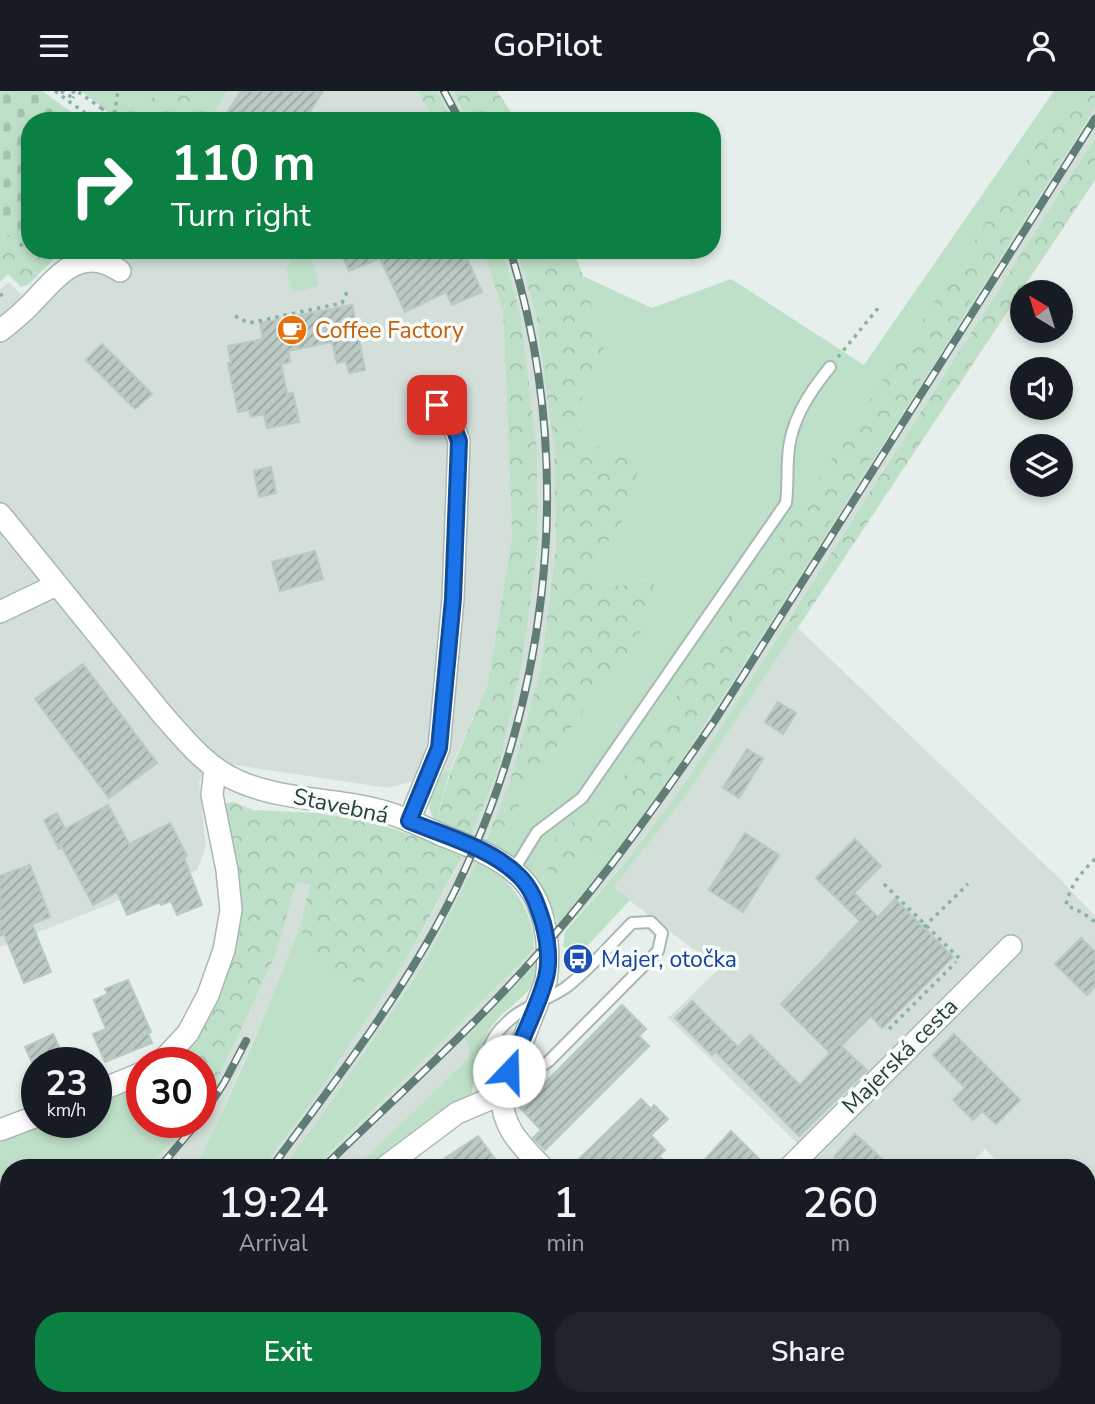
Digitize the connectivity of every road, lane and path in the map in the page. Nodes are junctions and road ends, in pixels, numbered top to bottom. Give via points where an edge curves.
1 (55, 91) edge
2 (61, 91) edge
3 (118, 91) edge
4 (73, 94) edge
5 (100, 108) junction
6 (84, 112) edge
7 (97, 112) edge
8 (104, 112) edge
9 (114, 112) edge
10 (120, 271) dead end
11 (6, 290) dead end
12 (348, 290) dead end
13 (0, 296) edge
14 (879, 307) dead end
15 (234, 316) dead end
16 (0, 331) edge
17 (830, 367) joint
18 (437, 405) dead end
19 (0, 514) edge
20 (56, 585) junction
21 (0, 612) edge
22 (215, 768) junction
23 (409, 821) junction
24 (1095, 859) edge
25 (513, 871) junction
26 (884, 884) dead end
27 (968, 884) dead end
28 (1095, 922) edge
29 (925, 926) junction
30 (1011, 946) dead end
31 (536, 1004) junction
32 (889, 1029) dead end
33 (175, 1047) edge
34 (502, 1094) junction
35 (21, 1122) edge
36 (0, 1130) edge
37 (396, 1159) edge
38 (534, 1159) edge
39 (798, 1159) edge

1 - 6 path
2 - 4 path
3 - 9 path
4 - 5 path
5 - 7 path
5 - 8 path
10 - 16 street via 100,260 76,263
11 - 13 path
12 - 15 path via 342,303 249,323
14 - 17 path
17 - 25 lane via 795,421 786,503 582,798 537,832
18 - 23 street via 459,441 453,599 439,748
19 - 20 street, Stavebná
20 - 21 street
20 - 22 street, Stavebná via 162,715
22 - 23 street, Stavebná via 270,792 376,809
22 - 33 street via 212,795 231,910 224,950 208,995
23 - 25 street, Stavebná via 487,854
24 - 28 path via 1077,877 1066,905
25 - 31 street, Stavebná via 538,907 548,943 546,981
26 - 29 path
27 - 29 path
29 - 32 path via 958,961
30 - 39 street, Majerská cesta
31 - 34 street, Stavebná
31 - 34 lane via 566,987 632,923 651,922 662,933 658,951 550,1061
34 - 37 street via 457,1113
34 - 38 street via 506,1125
35 - 36 street

